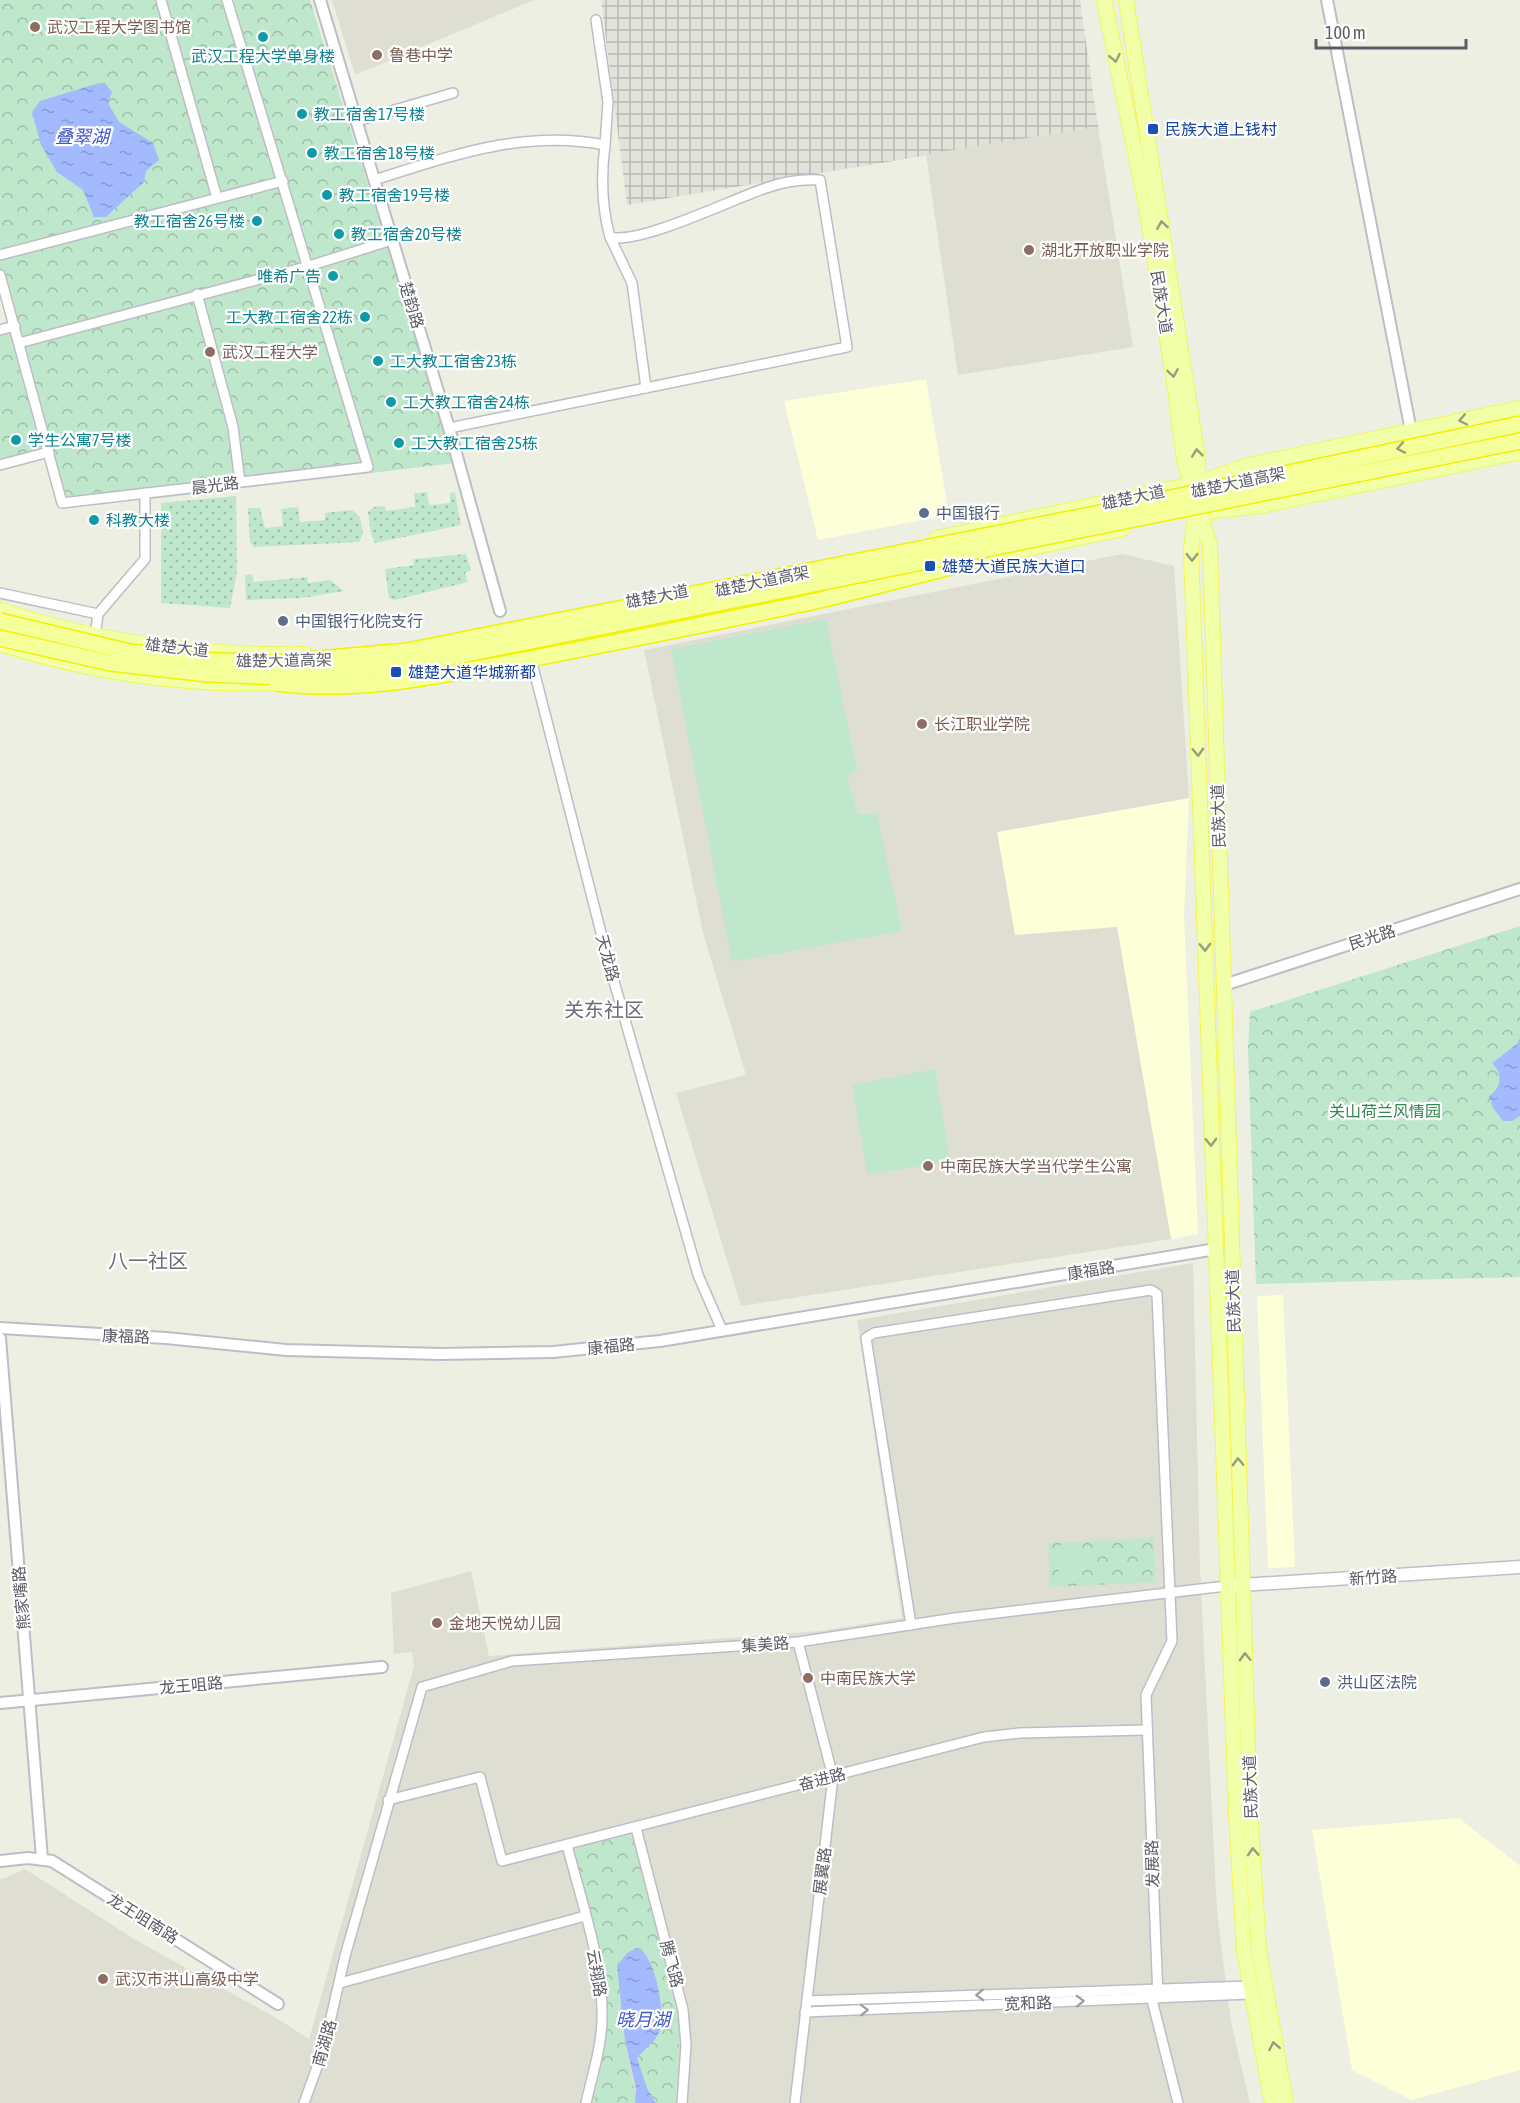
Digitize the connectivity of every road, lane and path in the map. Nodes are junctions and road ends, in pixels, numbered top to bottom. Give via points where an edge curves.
1 (161, 0) edge
2 (227, 0) edge
3 (320, 0) edge
4 (1104, 0) edge
5 (1126, 0) edge
6 (1327, 0) edge
7 (596, 20) dead end
8 (453, 93) dead end
9 (357, 121) junction
10 (605, 145) junction
11 (374, 180) junction
12 (283, 181) junction
13 (218, 198) junction
14 (610, 237) junction
15 (392, 240) junction
16 (0, 255) edge
17 (309, 266) junction
18 (0, 275) edge
19 (196, 294) junction
20 (15, 326) junction
21 (0, 330) edge
22 (19, 343) junction
23 (646, 388) junction
24 (1520, 408) edge
25 (1520, 424) edge
26 (449, 428) junction
27 (1411, 431) junction
28 (1520, 441) edge
29 (49, 452) junction
30 (1520, 452) edge
31 (0, 465) edge
32 (240, 482) junction
33 (1194, 484) junction
34 (145, 493) junction
35 (1198, 508) junction
36 (1005, 553) junction
37 (0, 592) edge
38 (0, 610) edge
39 (500, 611) dead end
40 (98, 614) junction
41 (0, 621) edge
42 (96, 629) dead end
43 (76, 632) junction
44 (0, 638) edge
45 (0, 644) edge
46 (529, 650) junction
47 (68, 663) junction
48 (208, 674) junction
49 (1520, 889) edge
50 (1224, 985) junction
51 (1216, 1249) junction
52 (0, 1328) edge
53 (722, 1330) junction
54 (0, 1338) edge
55 (1520, 1567) edge
56 (1242, 1585) junction
57 (1226, 1586) junction
58 (1169, 1592) junction
59 (911, 1625) junction
60 (798, 1642) junction
61 (382, 1667) dead end
62 (30, 1700) junction
63 (0, 1703) edge
64 (1146, 1730) junction
65 (833, 1776) junction
66 (388, 1800) junction
67 (636, 1828) junction
68 (567, 1845) junction
69 (42, 1858) junction
70 (0, 1861) edge
71 (585, 1916) junction
72 (340, 1983) junction
73 (1249, 1990) junction
74 (1154, 1993) junction
75 (807, 2001) junction
76 (278, 2004) dead end
77 (805, 2012) junction
78 (304, 2103) edge
79 (586, 2103) edge
80 (682, 2103) edge
81 (795, 2103) edge
82 (1178, 2103) edge
83 (1272, 2103) edge
84 (1286, 2103) edge

1 - 13 street
2 - 12 street
3 - 9 street, 楚韵路
4 -> 33 main road, 民族大道 via 1146,205 1184,460
33 -> 5 main road, 民族大道 via 1198,459
6 - 27 street
7 - 10 street via 608,102
8 - 9 street
9 - 11 street, 楚韵路
10 - 11 street via 507,142
10 - 14 street via 602,167
11 - 15 street, 楚韵路
12 - 13 street
12 - 17 street
13 - 16 street
14 - 23 street via 632,283
14 - 23 street via 621,240 674,224 768,187 820,180 847,347
15 - 17 street
15 - 26 street, 楚韵路
17 - 19 street
17 - 32 street, 晨光路 via 368,467
18 - 20 street
19 - 22 street
19 - 32 street via 233,427
20 - 21 street
20 - 22 street
22 - 29 street
23 - 26 street
24 -> 27 main road, 雄楚大道
25 -> 41 highway, 雄楚大道高架, bridge via 1089,515 407,651 273,663 193,660 129,652
26 - 39 street, 楚韵路
27 - 33 main road, 雄楚大道 via 1250,465
28 - 48 highway, 雄楚大道高架, bridge via 408,666 281,676
29 - 31 street
29 - 34 street, 晨光路 via 62,503
30 - 35 main road, 雄楚大道 via 1260,506
32 - 34 street, 晨光路
33 - 35 main road, 民族大道
33 - 43 main road, 雄楚大道 via 788,570 345,653 270,655 180,648
34 - 40 street via 145,559
35 - 36 main road, 雄楚大道
35 - 50 main road, 民族大道 via 1210,546
35 -> 51 main road, 民族大道 via 1191,550
36 - 46 main road, 雄楚大道
36 - 48 highway, bridge via 825,599 681,630 367,687 303,686
37 - 40 street
38 - 43 main road, 雄楚大道
40 - 42 street
43 - 47 main road via 91,646 81,661
44 - 48 highway, 雄楚大道高架, bridge via 110,663
45 - 47 main road, 雄楚大道
46 - 47 main road, 雄楚大道 via 404,674 246,684 137,676
46 - 53 street, 天龙路 via 609,964 698,1275
49 - 50 street, 民光路
56 -> 50 main road, 民族大道
51 - 53 street, 康福路
51 - 57 main road, 民族大道
52 - 53 street, 康福路 via 286,1350 441,1354 553,1352
54 - 62 street, 熊家嘴路
55 - 56 main road, 新竹路
56 - 57 main road, 新竹路
84 -> 56 main road, 民族大道 via 1259,1951
57 - 58 street, 集美路
57 - 73 main road, 民族大道 via 1242,1922
58 - 59 street, 集美路
58 - 59 street, 发展路 via 1157,1294 1151,1290 874,1333 866,1338
58 - 64 street, 发展路 via 1172,1641 1146,1695
59 - 60 street, 集美路
60 - 65 street, 展翼路
60 - 66 street, 集美路 via 512,1661 422,1687
61 - 62 street, 龙王咀路
62 - 63 street, 龙王咀路
62 - 69 street, 熊家嘴路
64 - 65 street, 奋进路 via 998,1735
64 - 74 street, 发展路
65 - 67 street, 奋进路
65 - 75 street, 展翼路
66 - 68 street, 奋进路 via 480,1776 502,1861
66 - 72 street, 南湖路
67 - 68 street, 奋进路
67 - 80 street, 腾飞路 via 683,2010 686,2045
68 - 71 street, 云翔路
69 - 70 street
69 - 76 street, 龙王咀南路
71 - 72 street
71 - 79 street, 云翔路 via 599,1977 602,2012
72 - 78 street, 南湖路 via 324,2048
73 - 74 street, 宽和路
73 - 83 main road, 民族大道
74 -> 75 street, 宽和路
77 -> 74 street, 宽和路
74 - 82 street, 发展路
75 - 77 street, 展翼路
77 - 81 street, 展翼路

